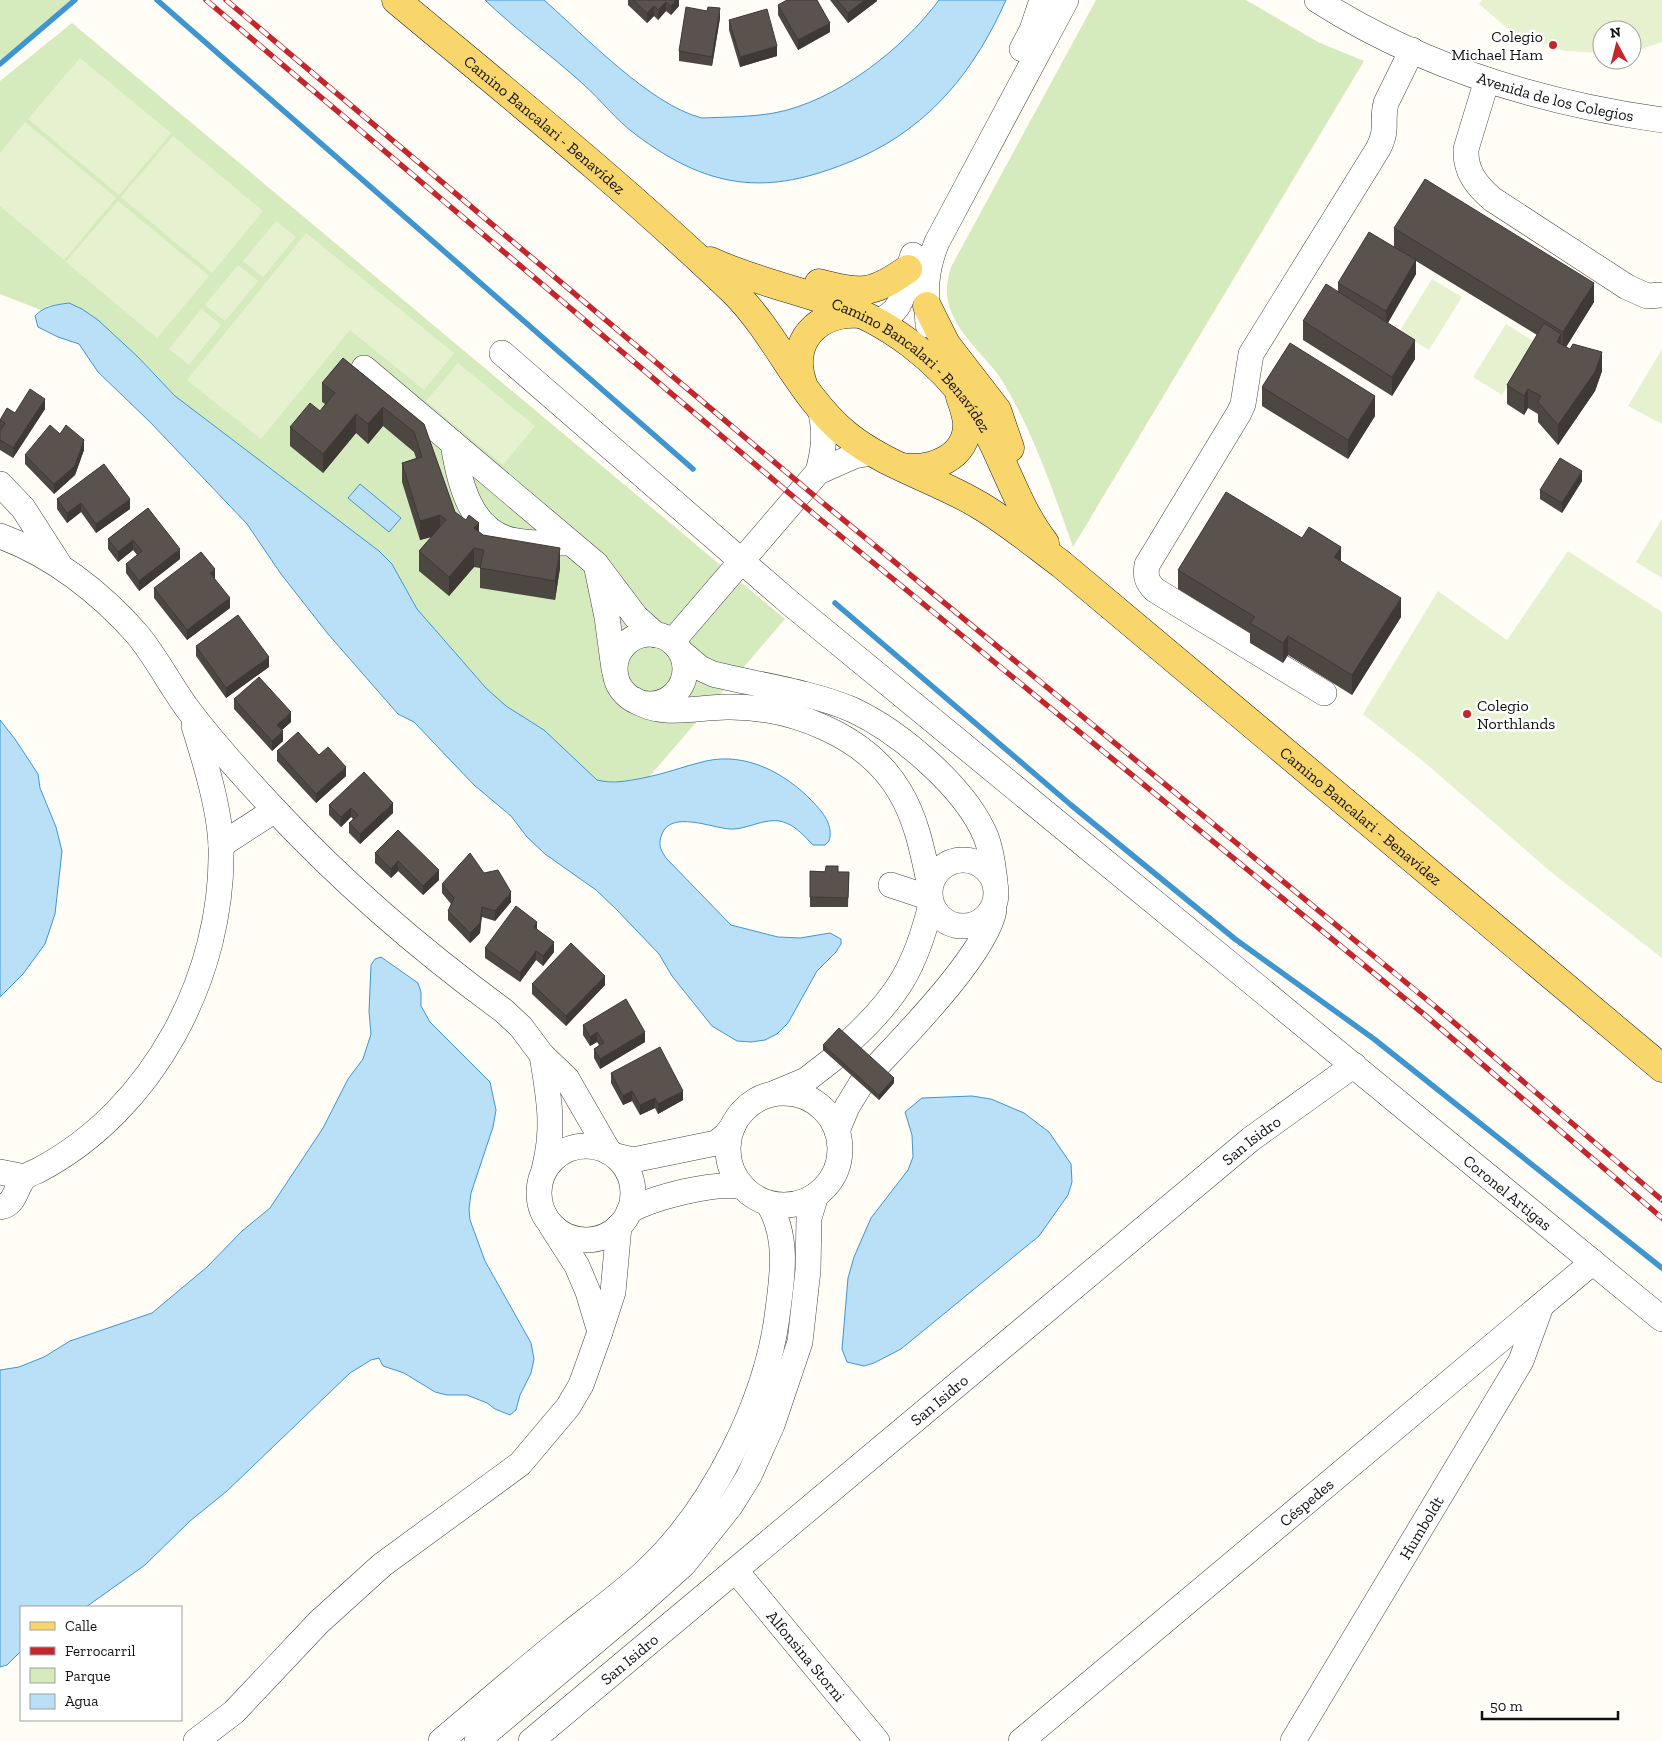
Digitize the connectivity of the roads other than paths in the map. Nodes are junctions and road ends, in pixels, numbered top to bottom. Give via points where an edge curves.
1 (396, 0) edge
2 (1042, 0) edge
3 (1066, 0) edge
4 (1317, 0) edge
5 (1412, 50) junction
6 (1487, 80) junction
7 (1662, 120) edge
8 (690, 252) junction
9 (908, 268) junction
10 (746, 276) junction
11 (1662, 295) edge
12 (927, 306) junction
13 (868, 318) junction
14 (502, 353) dead end
15 (934, 365) junction
16 (364, 368) dead end
17 (958, 390) junction
18 (812, 398) junction
19 (453, 444) junction
20 (872, 453) junction
21 (901, 467) junction
22 (818, 472) junction
23 (0, 484) edge
24 (1017, 494) junction
25 (0, 536) edge
26 (571, 543) junction
27 (742, 560) junction
28 (596, 564) junction
29 (1061, 564) junction
30 (60, 567) junction
31 (670, 643) junction
32 (615, 674) junction
33 (1324, 694) dead end
34 (635, 700) junction
35 (189, 711) junction
36 (275, 810) junction
37 (221, 845) junction
38 (891, 885) dead end
39 (995, 891) junction
40 (930, 896) junction
41 (877, 1017) junction
42 (903, 1038) junction
43 (542, 1055) junction
44 (1354, 1064) junction
45 (1662, 1068) edge
46 (774, 1093) junction
47 (733, 1126) junction
48 (837, 1131) junction
49 (612, 1154) junction
50 (0, 1172) edge
51 (543, 1173) junction
52 (25, 1177) junction
53 (743, 1187) junction
54 (816, 1195) junction
55 (768, 1203) junction
56 (0, 1207) edge
57 (624, 1218) junction
58 (551, 1224) junction
59 (1593, 1262) junction
60 (1540, 1309) junction
61 (1662, 1319) edge
62 (600, 1332) junction
63 (736, 1571) junction
64 (652, 1579) junction
65 (196, 1741) edge
66 (440, 1741) edge
67 (477, 1741) edge
68 (531, 1741) edge
69 (877, 1741) edge
70 (1021, 1741) edge
71 (1292, 1741) edge

1 - 8 main road, Camino Bancalari - Benavídez via 551,129
2 - 9 street via 1032,30 920,239
3 - 12 street via 937,242 928,266
4 - 5 street, Avenida de los Colegios via 1355,23
5 - 6 street, Avenida de los Colegios
5 - 33 street via 1383,112 1384,138 1251,354 1239,413 1147,565 1145,574 1147,582 1155,590
6 - 7 street, Avenida de los Colegios via 1611,112
6 - 11 street via 1466,149 1465,161 1478,188 1627,287 1647,296
8 - 10 main road, Camino Bancalari - Benavídez
8 - 18 main road, Camino Bancalari - Benavídez via 751,311
9 - 10 main road via 887,284 864,291 850,291 805,279
9 - 13 street via 899,307 891,315
10 - 13 main road, Camino Bancalari - Benavídez via 833,302
12 - 15 street
12 - 24 main road via 946,344 997,410 1012,453
13 - 15 main road, Camino Bancalari - Benavídez via 893,331
13 - 18 main road via 844,313 828,317 814,326 804,340 799,355 799,372
14 - 27 street, Coronel Artigas
15 - 17 main road, Camino Bancalari - Benavídez
16 - 19 street
17 - 21 main road via 967,424 962,442 952,456 936,466 919,469
17 - 24 main road, Camino Bancalari - Benavídez via 982,422
18 - 20 main road, Camino Bancalari - Benavídez via 846,434
18 - 22 street via 825,434
19 - 26 street
19 - 26 street via 466,494 476,516 486,528 516,541
20 - 21 main road, Camino Bancalari - Benavídez
20 - 22 street via 854,456
21 - 29 main road, Camino Bancalari - Benavídez via 978,504
22 - 27 street
23 - 30 street via 23,508
24 - 29 main road, Camino Bancalari - Benavídez via 1033,528
25 - 30 street
26 - 28 street
27 - 31 street
27 - 44 street, Coronel Artigas via 790,603
28 - 31 street via 636,617
28 - 32 street
29 - 45 main road, Camino Bancalari - Benavídez
30 - 35 street via 137,634
31 - 32 street via 643,635 626,644 618,655
31 - 34 street via 684,664 684,676 675,693 653,703
31 - 39 street via 700,668 713,674 852,710 894,735 949,784 975,817 993,860
32 - 34 street via 624,692
34 - 40 street via 657,710 767,709 812,722 837,734 864,752 900,791 918,834
35 - 36 street
35 - 37 street via 205,760
36 - 37 street
36 - 43 street via 375,908 504,1011
37 - 52 street via 220,883 207,954 178,1028 157,1062 100,1127 70,1151
38 - 40 street
39 - 40 street via 991,912 982,920 965,926 947,922 937,914
39 - 40 street via 988,871 979,863 961,860 949,862 939,870
39 - 42 street via 988,929 970,958
40 - 41 street via 918,950 896,993
41 - 42 street
41 - 46 street via 806,1080
42 - 48 street via 869,1076 847,1107
43 - 49 street via 568,1079
43 - 51 street via 551,1133
44 - 59 street, Coronel Artigas
44 - 63 street, San Isidro via 1250,1138
46 - 47 street via 746,1108
46 - 48 street via 794,1094 813,1101 828,1114
47 - 49 street via 716,1143 633,1160
47 - 53 street via 728,1158
48 - 54 street via 839,1161 831,1180
49 - 51 street via 592,1146 575,1147 559,1154
49 - 57 street via 630,1177 633,1194
50 - 52 street
51 - 58 street via 539,1200
52 - 56 street via 10,1203
53 - 55 street
53 - 57 street via 725,1184 656,1199
54 - 55 street via 788,1205
54 - 64 street via 809,1218 808,1270 800,1342 772,1425 749,1476 706,1538
55 - 64 street via 780,1227 782,1280 777,1323 762,1380 740,1435 721,1471
57 - 58 street via 605,1235 589,1240 564,1235
57 - 62 street via 612,1292
58 - 62 street via 577,1266
59 - 60 street, Céspedes
59 - 61 street, Coronel Artigas
60 - 70 street, Céspedes
60 - 71 street, Humboldt via 1521,1361
62 - 65 street via 568,1407 520,1464 382,1565 319,1622 234,1712
63 - 68 street, San Isidro
63 - 69 street, Alfonsina Storni
64 - 66 street
64 - 67 street

